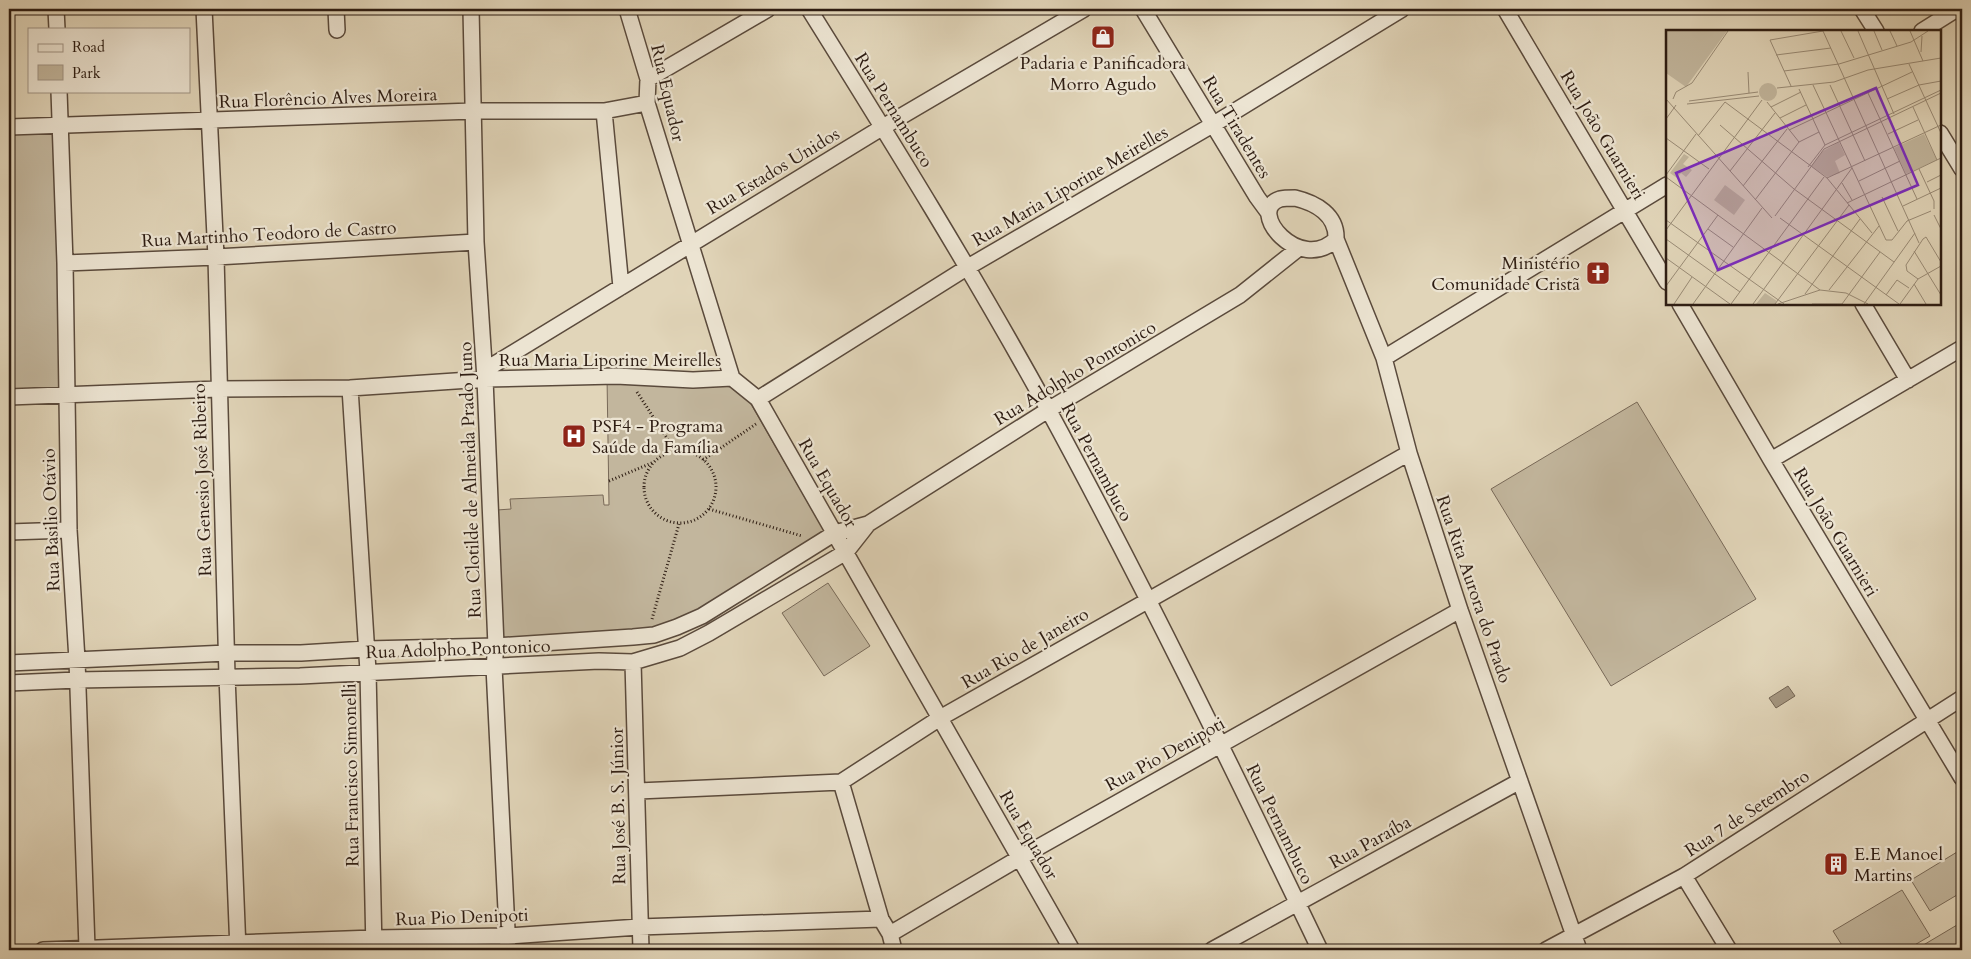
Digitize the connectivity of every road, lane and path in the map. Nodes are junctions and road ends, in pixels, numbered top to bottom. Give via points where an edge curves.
1 (56, 9) edge
2 (204, 9) edge
3 (336, 9) edge
4 (470, 9) edge
5 (627, 9) edge
6 (768, 9) edge
7 (809, 9) edge
8 (1084, 9) edge
9 (1142, 9) edge
10 (1402, 9) edge
11 (1505, 9) edge
12 (1862, 9) edge
13 (1957, 9) edge
14 (57, 28) edge
15 (337, 30) dead end
16 (1875, 30) edge
17 (1924, 30) edge
18 (648, 78) junction
19 (60, 92) edge
20 (648, 102) junction
21 (604, 110) junction
22 (473, 111) junction
23 (209, 121) junction
24 (1214, 124) junction
25 (9, 127) edge
26 (61, 127) junction
27 (883, 127) junction
28 (1941, 135) edge
29 (1962, 169) edge
30 (1666, 186) edge
31 (1625, 209) junction
32 (1268, 212) junction
33 (1336, 239) junction
34 (476, 242) junction
35 (690, 243) junction
36 (1299, 248) junction
37 (216, 257) junction
38 (65, 263) junction
39 (968, 268) junction
40 (1666, 280) edge
41 (621, 287) junction
42 (1681, 305) edge
43 (1864, 305) edge
44 (1962, 348) edge
45 (1384, 358) junction
46 (485, 375) junction
47 (732, 378) junction
48 (1908, 380) junction
49 (633, 386) dead end
50 (350, 388) junction
51 (218, 389) junction
52 (66, 395) junction
53 (9, 397) edge
54 (758, 399) junction
55 (1048, 410) junction
56 (761, 421) dead end
57 (676, 452) junction
58 (1409, 453) junction
59 (703, 460) junction
60 (1771, 460) junction
61 (654, 462) junction
62 (609, 481) dead end
63 (709, 510) junction
64 (679, 524) junction
65 (868, 524) junction
66 (69, 530) junction
67 (9, 532) edge
68 (834, 533) junction
69 (807, 538) dead end
70 (846, 552) junction
71 (1149, 599) junction
72 (1460, 610) junction
73 (650, 628) dead end
74 (496, 646) junction
75 (366, 649) junction
76 (227, 653) junction
77 (300, 653) junction
78 (77, 660) junction
79 (9, 662) edge
80 (633, 662) junction
81 (494, 667) junction
82 (368, 671) junction
83 (227, 676) junction
84 (300, 676) junction
85 (76, 680) junction
86 (9, 683) edge
87 (1962, 698) edge
88 (940, 718) junction
89 (1927, 719) junction
90 (1221, 744) junction
91 (1962, 778) edge
92 (1520, 781) junction
93 (841, 782) junction
94 (638, 791) junction
95 (1021, 857) junction
96 (1684, 876) junction
97 (1297, 903) junction
98 (881, 919) junction
99 (639, 927) junction
100 (890, 934) junction
101 (1573, 934) junction
102 (508, 943) edge
103 (374, 944) edge
104 (238, 947) edge
105 (87, 948) junction
106 (43, 950) edge
107 (641, 950) edge
108 (894, 950) edge
109 (1072, 950) edge
110 (1212, 950) edge
111 (1320, 950) edge
112 (1546, 950) edge
113 (1579, 950) edge
114 (1728, 950) edge

1 - 14 street
2 - 23 street, Rua Genesio José Ribeiro
3 - 15 street
4 - 22 street, Rua Clotilde de Almeida Prado Juno
5 - 18 street, Rua Equador
6 - 18 street
7 - 27 street, Rua Pernambuco
8 - 27 street, Rua Estados Unidos
9 - 24 street, Rua Tiradentes
10 - 24 street, Rua Maria Liporine Meirelles
11 - 31 street, Rua João Guarnieri
12 - 16 street
13 - 17 street
18 - 20 street, Rua Equador
19 - 26 street, Rua Basilio Otávio
20 - 21 street, Rua Florêncio Alves Moreira
20 - 35 street, Rua Equador
21 - 22 street, Rua Florêncio Alves Moreira
21 - 41 street
22 - 23 street, Rua Florêncio Alves Moreira
22 - 34 street, Rua Clotilde de Almeida Prado Juno
23 - 26 street, Rua Florêncio Alves Moreira
23 - 37 street, Rua Genesio José Ribeiro
24 - 32 street, Rua Tiradentes
24 - 39 street, Rua Maria Liporine Meirelles
25 - 26 street, Rua Florêncio Alves Moreira
26 - 38 street, Rua Basilio Otávio
27 - 35 street, Rua Estados Unidos
27 - 39 street, Rua Pernambuco
28 - 29 street
30 - 31 street
31 - 40 street, Rua João Guarnieri
31 - 45 street
32 - 33 street via 1279,200 1295,198 1308,201 1323,209 1333,222
32 - 36 street via 1273,229
33 - 36 street via 1322,248
33 - 45 street, Rua Rita Aurora do Prado
34 - 37 street, Rua Martinho Teodoro de Castro
34 - 46 street, Rua Clotilde de Almeida Prado Juno
35 - 41 street, Rua Estados Unidos
35 - 47 street, Rua Equador
36 - 55 street, Rua Adolpho Pontonico via 1240,295
37 - 38 street, Rua Martinho Teodoro de Castro
37 - 51 street, Rua Genesio José Ribeiro
38 - 52 street, Rua Basilio Otávio
39 - 54 street, Rua Maria Liporine Meirelles
39 - 55 street, Rua Pernambuco
41 - 46 street, Rua Estados Unidos
42 - 60 street, Rua João Guarnieri
43 - 48 street
44 - 48 street
45 - 58 street, Rua Rita Aurora do Prado
46 - 47 street, Rua Maria Liporine Meirelles
46 - 50 street, Rua Maria Liporine Meirelles
46 - 74 street, Rua Clotilde de Almeida Prado Juno
47 - 54 street, Rua Equador
48 - 60 street
49 - 57 path
50 - 51 street, Rua Maria Liporine Meirelles
50 - 75 street, Rua Francisco Simonelli
51 - 52 street, Rua Maria Liporine Meirelles
51 - 76 street, Rua Genesio José Ribeiro
52 - 53 street, Rua Maria Liporine Meirelles
52 - 66 street, Rua Basilio Otávio
54 - 68 street, Rua Equador
55 - 65 street, Rua Adolpho Pontonico
55 - 71 street, Rua Pernambuco
56 - 59 path
57 - 59 path via 688,452
57 - 61 path
58 - 71 street, Rua Rio de Janeiro
58 - 72 street, Rua Rita Aurora do Prado
59 - 63 path via 714,476 716,488
60 - 89 street, Rua João Guarnieri
61 - 62 path
61 - 64 path via 644,484 645,496 657,515
63 - 64 path via 701,517
63 - 69 path
64 - 73 path
65 - 68 street, Rua Adolpho Pontonico
65 - 70 street, Rua Adolpho Pontonico
66 - 67 street
66 - 78 street, Rua Basilio Otávio
68 - 70 street, Rua Equador
68 - 74 street, Rua Adolpho Pontonico via 702,616 654,635
70 - 80 street, Rua Adolpho Pontonico via 680,648
70 - 88 street, Rua Equador
71 - 88 street, Rua Rio de Janeiro
71 - 90 street, Rua Pernambuco
72 - 90 street, Rua Pio Denipoti
72 - 92 street, Rua Rita Aurora do Prado
74 - 75 street, Rua Adolpho Pontonico
74 - 81 street, Rua Clotilde de Almeida Prado Juno
75 - 77 street, Rua Adolpho Pontonico
75 - 82 street, Rua Francisco Simonelli
76 - 77 street, Rua Adolpho Pontonico
76 - 78 street, Rua Adolpho Pontonico
76 - 83 street, Rua Genesio José Ribeiro
77 - 84 street
78 - 79 street, Rua Adolpho Pontonico
78 - 85 street, Rua Basilio Otávio
80 - 81 street, Rua Adolpho Pontonico
80 - 94 street, Rua José B. S. Júnior
81 - 82 street, Rua Adolpho Pontonico
81 - 102 street, Rua Clotilde de Almeida Prado Juno
82 - 84 street, Rua Adolpho Pontonico
82 - 103 street, Rua Francisco Simonelli
83 - 84 street, Rua Adolpho Pontonico
83 - 85 street, Rua Adolpho Pontonico
83 - 104 street, Rua Genesio José Ribeiro
85 - 86 street, Rua Adolpho Pontonico
85 - 105 street, Rua Basilio Otávio
87 - 89 street, Rua 7 de Setembro
88 - 93 street, Rua Rio de Janeiro
88 - 95 street, Rua Equador
89 - 91 street, Rua João Guarnieri
89 - 96 street, Rua 7 de Setembro
90 - 95 street, Rua Pio Denipoti
90 - 97 street, Rua Pernambuco
92 - 97 street, Rua Paraíba
92 - 101 street, Rua Rita Aurora do Prado
93 - 94 street
93 - 98 street
94 - 99 street, Rua José B. S. Júnior
95 - 100 street, Rua Pio Denipoti
95 - 109 street, Rua Equador
96 - 101 street, Rua 7 de Setembro
96 - 114 street
97 - 110 street, Rua Paraíba
97 - 111 street, Rua Pernambuco
98 - 99 street, Rua Pio Denipoti
98 - 100 street
99 - 102 street, Rua Pio Denipoti
99 - 107 street, Rua José B. S. Júnior
100 - 108 street
101 - 112 street, Rua 7 de Setembro
101 - 113 street, Rua Rita Aurora do Prado
102 - 103 street, Rua Pio Denipoti
103 - 104 street, Rua Pio Denipoti
104 - 105 street, Rua Pio Denipoti
105 - 106 street, Rua Pio Denipoti

